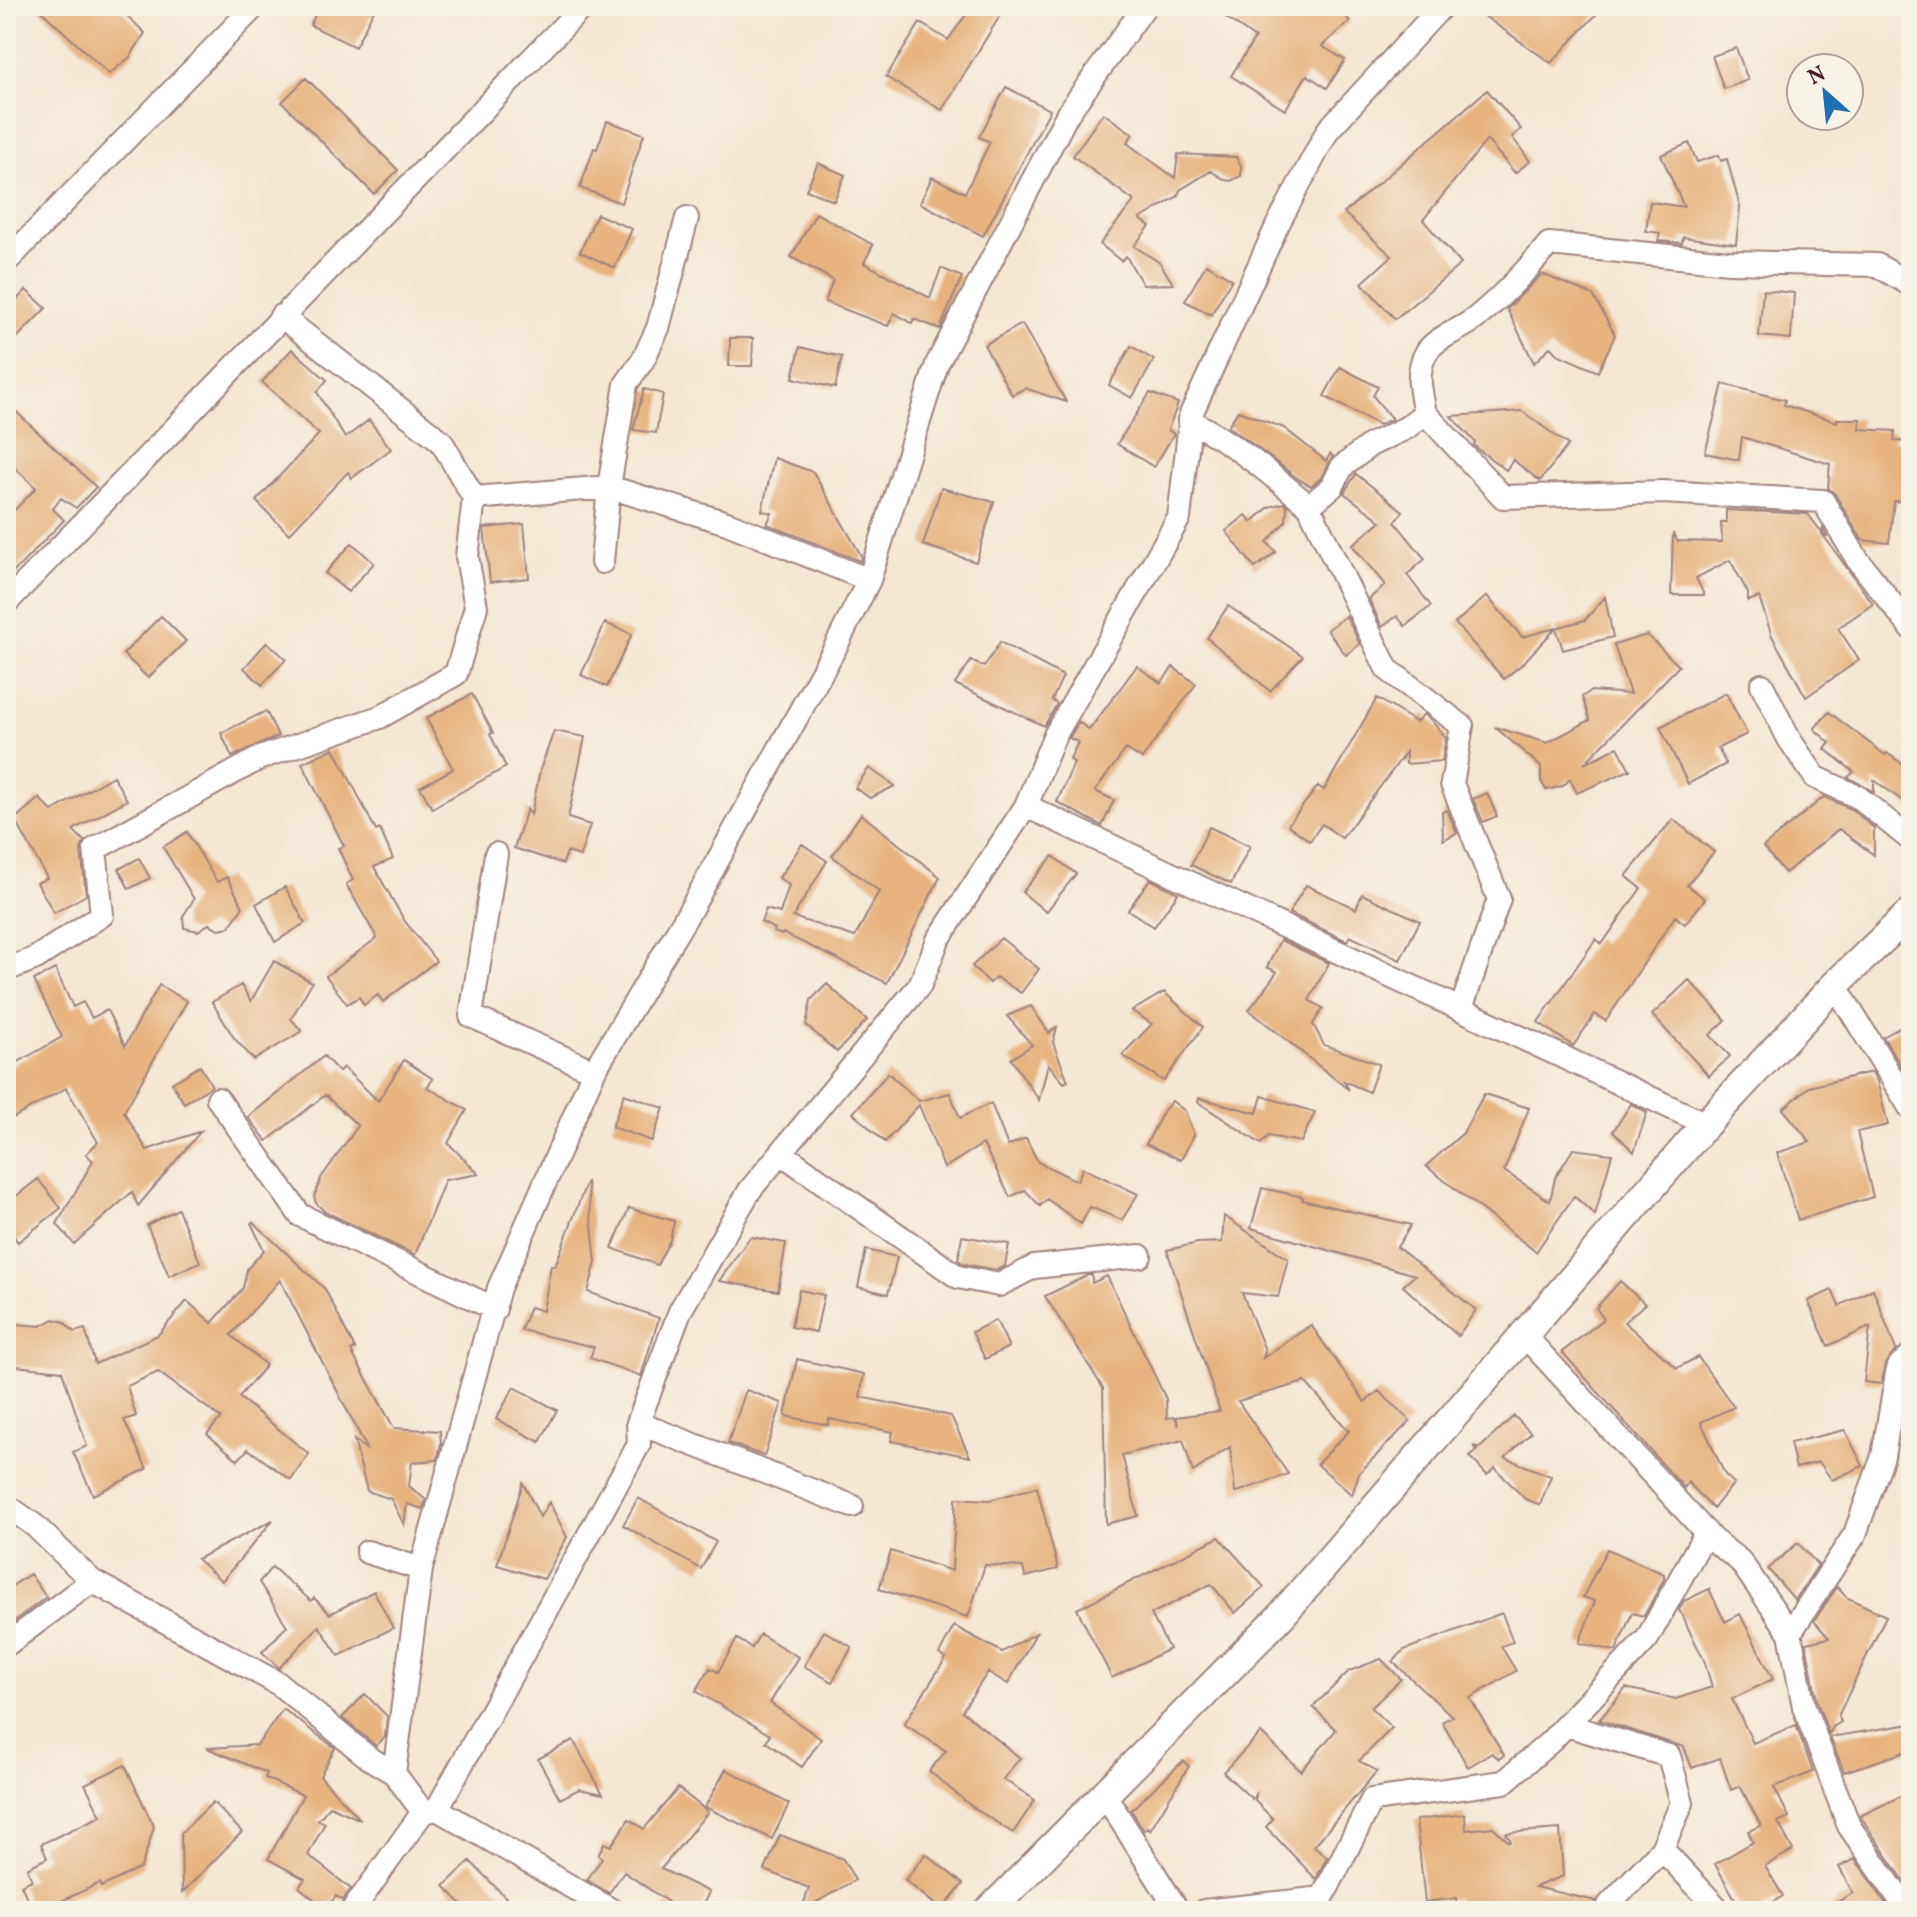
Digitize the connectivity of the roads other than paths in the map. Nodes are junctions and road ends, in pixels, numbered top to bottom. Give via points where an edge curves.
1 (255, 6) edge
2 (583, 6) edge
3 (1145, 6) edge
4 (1442, 6) edge
5 (687, 218) dead end
6 (6, 262) edge
7 (1911, 285) edge
8 (281, 316) junction
9 (1425, 413) junction
10 (1189, 420) junction
11 (609, 487) junction
12 (474, 498) junction
13 (1309, 506) junction
14 (602, 562) dead end
15 (869, 580) junction
16 (6, 603) edge
17 (1911, 628) edge
18 (1762, 685) dead end
19 (1026, 806) junction
20 (1911, 840) edge
21 (496, 854) dead end
22 (1911, 912) edge
23 (6, 970) edge
24 (1835, 985) junction
25 (1461, 1009) junction
26 (594, 1071) junction
27 (218, 1099) dead end
28 (1911, 1109) edge
29 (1706, 1124) junction
30 (781, 1153) junction
31 (1140, 1256) dead end
32 (495, 1309) junction
33 (1523, 1334) junction
34 (1911, 1355) edge
35 (638, 1423) junction
36 (6, 1505) edge
37 (852, 1506) dead end
38 (1706, 1532) junction
39 (367, 1552) dead end
40 (421, 1569) junction
41 (92, 1581) junction
42 (1790, 1633) junction
43 (6, 1645) edge
44 (1566, 1725) junction
45 (394, 1773) junction
46 (1105, 1795) junction
47 (430, 1810) junction
48 (1662, 1849) junction
49 (1609, 1905) dead end
50 (352, 1911) edge
51 (613, 1911) edge
52 (989, 1911) edge
53 (1178, 1911) edge
54 (1204, 1911) edge
55 (1720, 1911) edge
56 (1908, 1911) edge

1 - 6 street
2 - 8 street
3 - 15 street via 1068,113 937,364
4 - 10 street via 1328,130 1278,224
5 - 11 street via 658,328 626,384
7 - 9 street via 1877,265 1729,262 1549,244 1474,320 1426,352 1418,383
8 - 12 street via 441,441
8 - 16 street
9 - 13 street via 1342,467 1332,487
9 - 17 street via 1503,497 1662,492 1823,501 1857,559
10 - 13 street via 1258,463
10 - 19 street via 1179,518 1054,737
11 - 12 street
11 - 14 street
11 - 15 street via 727,523
12 - 23 street via 467,557 476,607 456,674 380,717 260,758 95,849 102,915 36,958
13 - 25 street via 1387,669 1462,726 1452,784 1499,899
15 - 26 street via 692,907
18 - 20 street via 1815,777 1858,797
19 - 25 street
19 - 30 street via 938,940 920,985
21 - 26 street via 471,1016
22 - 24 street
24 - 28 street
24 - 29 street
25 - 29 street
26 - 32 street via 499,1288
27 - 32 street via 300,1215
29 - 33 street
30 - 31 street via 958,1277 999,1285 1034,1267
30 - 35 street via 750,1190 680,1311
32 - 40 street
33 - 38 street
33 - 46 street via 1280,1617
34 - 42 street via 1898,1367 1883,1456 1855,1534
35 - 37 street
35 - 47 street via 639,1444
36 - 41 street
38 - 42 street via 1740,1561
38 - 44 street via 1647,1639
39 - 40 street
40 - 45 street
41 - 43 street
41 - 45 street via 279,1684
42 - 56 street via 1804,1707 1849,1826
44 - 48 street via 1669,1756 1682,1803
44 - 54 street via 1504,1782 1372,1800 1322,1898
45 - 47 street
46 - 52 street
46 - 53 street
47 - 50 street
47 - 51 street
48 - 49 street
48 - 55 street

